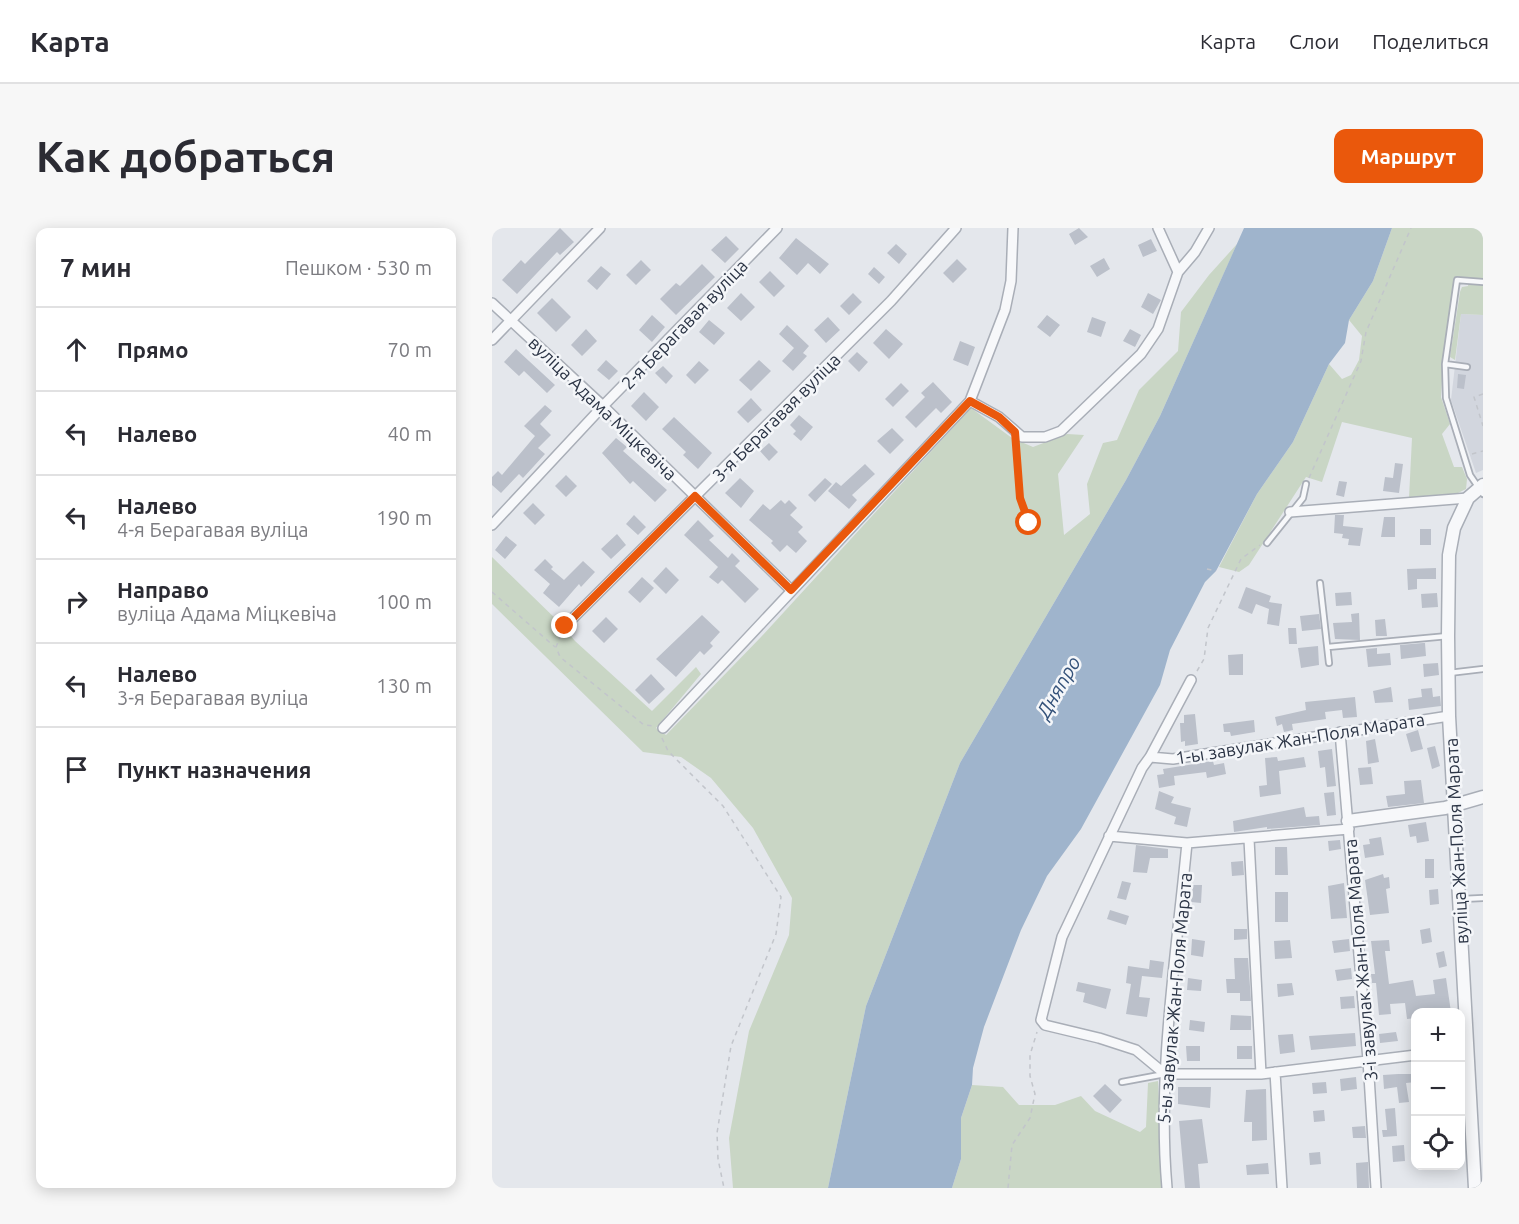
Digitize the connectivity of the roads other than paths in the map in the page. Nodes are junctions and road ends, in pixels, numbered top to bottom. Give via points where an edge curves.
1 (600, 228) edge
2 (777, 228) edge
3 (956, 228) edge
4 (1013, 228) edge
5 (1158, 228) edge
6 (1209, 228) edge
7 (1178, 272) junction
8 (1483, 282) edge
9 (492, 303) edge
10 (510, 320) junction
11 (492, 340) edge
12 (1445, 364) junction
13 (1467, 367) dead end
14 (970, 401) junction
15 (603, 406) junction
16 (1306, 484) road end
17 (1481, 489) edge
18 (695, 496) junction
19 (1468, 498) junction
20 (1290, 512) junction
21 (492, 525) edge
22 (1267, 543) road end
23 (1320, 583) dead end
24 (791, 590) junction
25 (565, 626) road end
26 (1448, 636) junction
27 (1328, 647) junction
28 (1329, 663) dead end
29 (1483, 669) edge
30 (1449, 673) junction
31 (1191, 680) road end
32 (1449, 716) junction
33 (663, 728) road end
34 (1340, 732) junction
35 (1150, 757) junction
36 (1483, 797) edge
37 (1455, 805) junction
38 (1349, 825) junction
39 (1109, 836) junction
40 (1250, 839) junction
41 (1187, 843) junction
42 (1483, 898) edge
43 (1459, 899) junction
44 (1463, 1008) edge
45 (1411, 1056) edge
46 (1368, 1060) junction
47 (1465, 1062) edge
48 (1275, 1072) junction
49 (1165, 1074) junction
50 (1261, 1074) junction
51 (1122, 1082) dead end
52 (1167, 1188) edge
53 (1282, 1188) edge
54 (1376, 1188) edge
55 (1475, 1188) edge

1 - 10 street
2 - 15 street, 2-я Берагавая вуліца
3 - 18 street, 3-я Берагавая вуліца via 891,301
4 - 14 street via 1011,281 1005,310
5 - 7 street
6 - 7 street
7 - 14 street via 1158,328 1141,354 1060,431 1032,439
8 - 12 lane via 1457,280
9 - 10 street, вуліца Адама Міцкевіча
10 - 11 street
10 - 15 street, вуліца Адама Міцкевіча
12 - 13 lane
12 - 17 lane via 1446,398 1470,475
14 - 24 street
15 - 18 street, вуліца Адама Міцкевіча
15 - 21 street, 2-я Берагавая вуліца
16 - 20 lane via 1303,498
17 - 19 street, вуліца Жан-Поля Марата
18 - 24 street, вуліца Адама Міцкевіча
18 - 25 street, 3-я Берагавая вуліца
19 - 20 street
19 - 26 street, вуліца Жан-Поля Марата via 1454,528 1449,555
20 - 22 lane
23 - 27 lane
24 - 33 street
26 - 27 lane
26 - 30 street, вуліца Жан-Поля Марата
27 - 28 lane
29 - 30 lane
30 - 32 street, вуліца Жан-Поля Марата
31 - 35 street, 1-ы завулак Жан-Поля Марата
32 - 34 street, 1-ы завулак Жан-Поля Марата
32 - 37 street, вуліца Жан-Поля Марата
34 - 35 street, 1-ы завулак Жан-Поля Марата via 1173,759
34 - 38 street, 3-і завулак Жан-Поля Марата
35 - 39 street, 1-ы завулак Жан-Поля Марата
36 - 37 street
37 - 38 street
37 - 43 street, вуліца Жан-Поля Марата
38 - 40 street
38 - 46 street, 3-і завулак Жан-Поля Марата
39 - 41 street
39 - 49 street, 1-ы завулак Жан-Поля Марата via 1062,937 1041,1020 1045,1025 1136,1050
40 - 41 street
40 - 50 street
41 - 49 street, 5-ы завулак Жан-Поля Марата
42 - 43 lane
43 - 44 street, вуліца Жан-Поля Марата
45 - 46 street
46 - 48 street
46 - 54 street, 3-і завулак Жан-Поля Марата
47 - 55 street, вуліца Жан-Поля Марата
48 - 50 street
48 - 53 street
49 - 50 street
49 - 51 lane
49 - 52 street, 5-ы завулак Жан-Поля Марата via 1162,1132

